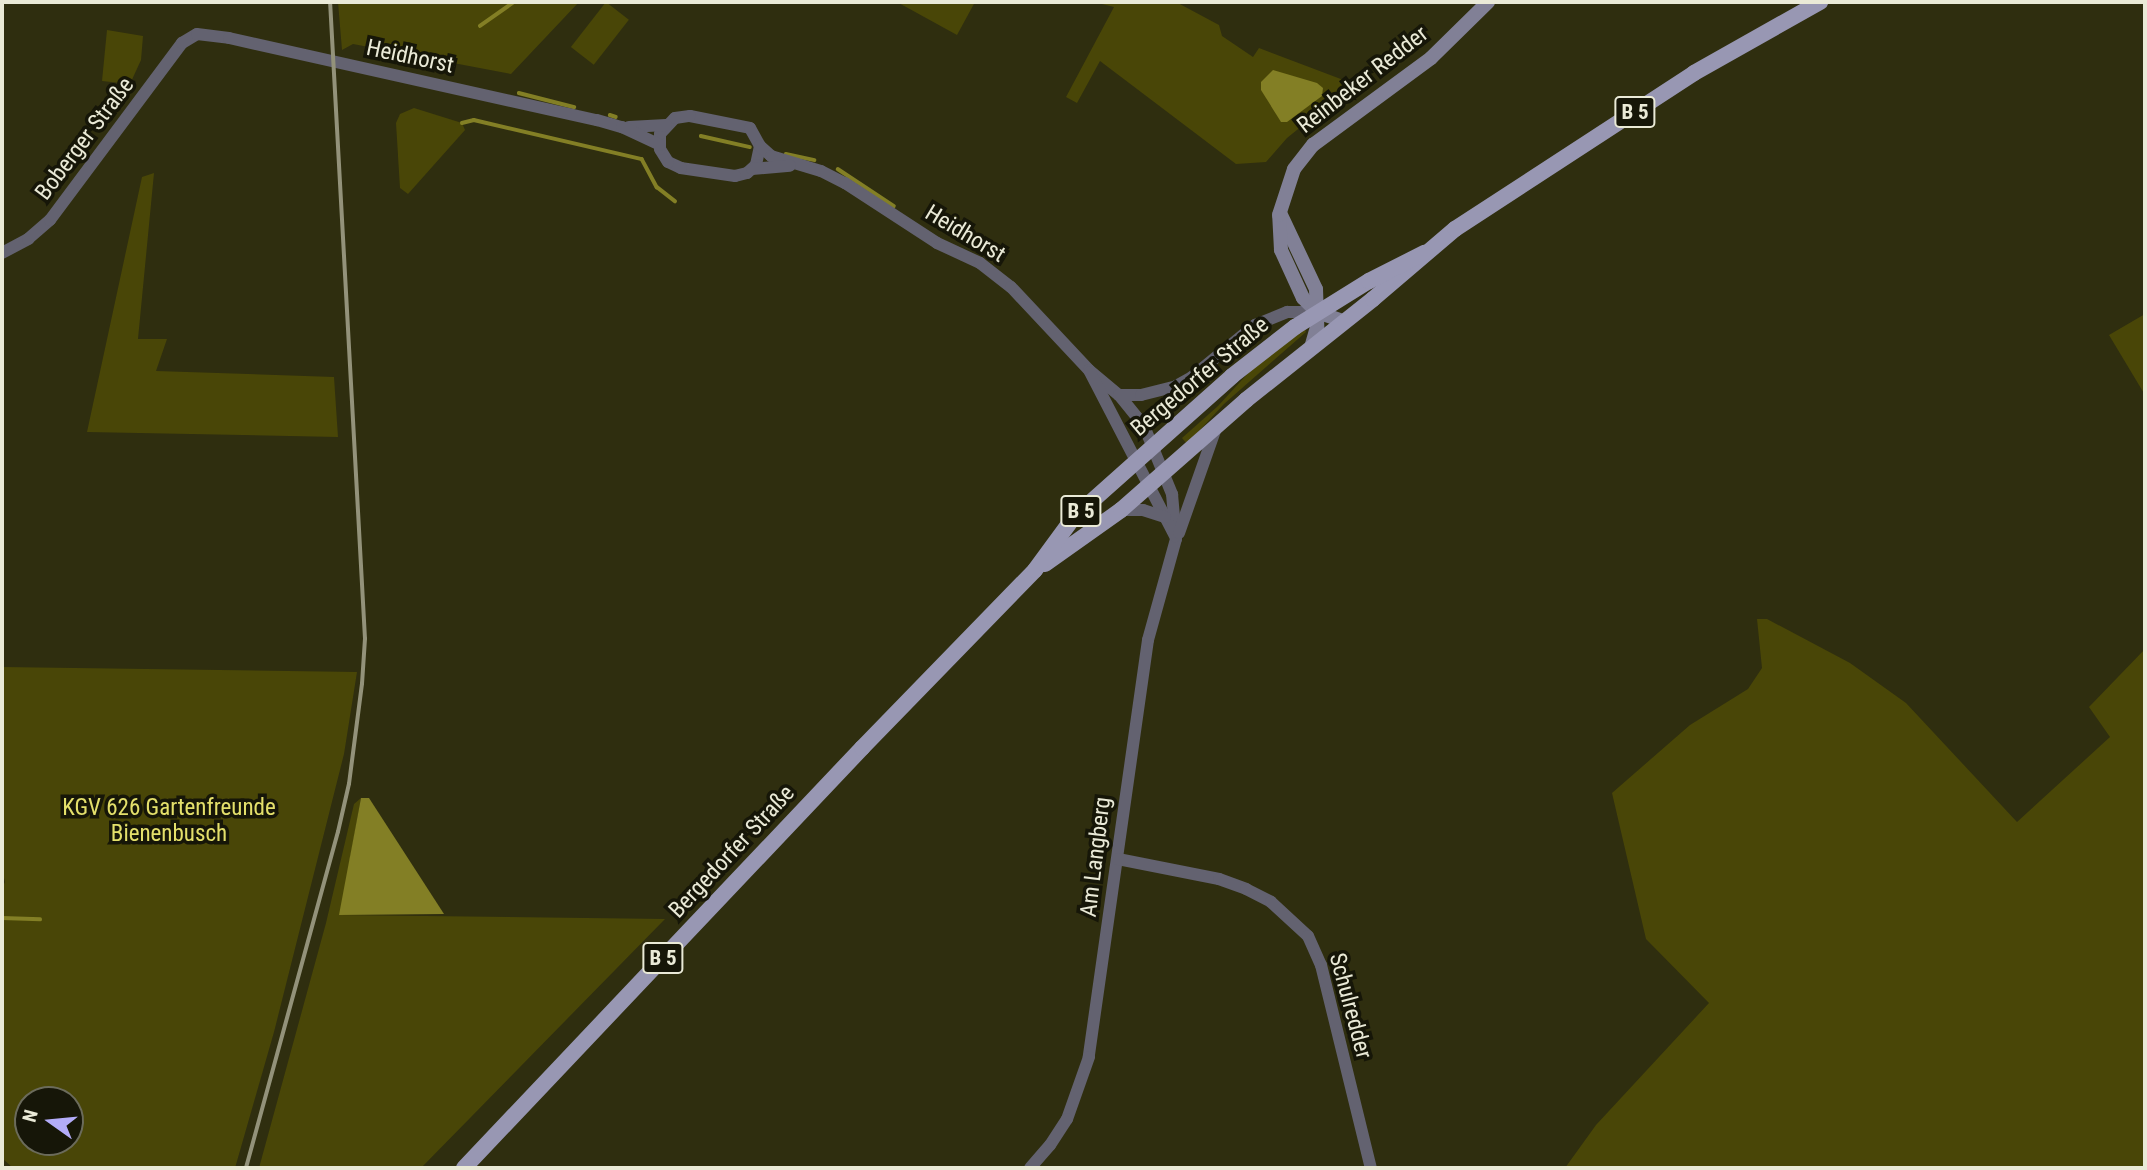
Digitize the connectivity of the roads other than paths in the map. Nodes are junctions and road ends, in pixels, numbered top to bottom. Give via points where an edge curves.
1 (1488, 2) edge
2 (1820, 2) edge
3 (188, 37) joint
4 (666, 125) junction
5 (622, 127) junction
6 (660, 145) junction
7 (760, 146) junction
8 (797, 165) junction
9 (752, 169) junction
10 (2, 253) edge
11 (1424, 253) junction
12 (1317, 312) junction
13 (1343, 321) junction
14 (1312, 345) junction
15 (1089, 370) junction
16 (1119, 395) junction
17 (1217, 425) junction
18 (1152, 447) junction
19 (1137, 461) junction
20 (1163, 473) junction
21 (1149, 485) junction
22 (1121, 510) junction
23 (1165, 517) junction
24 (1176, 539) junction
25 (1035, 570) junction
26 (1118, 859) junction
27 (464, 1168) edge
28 (1030, 1168) edge
29 (1371, 1168) edge

1 - 12 main road, Reinbeker Redder via 1431,58 1305,153 1294,169 1281,205 1285,226 1316,289
2 - 11 main road, Bergedorfer Straße / B 5 via 1694,73 1495,201
3 - 5 street, Heidhorst via 216,35
3 - 10 street, Boberger Straße via 50,220
4 - 5 street, Heidhorst
4 - 6 street
4 - 7 street, Heidhorst via 690,116 744,125 755,133
5 - 6 street, Heidhorst
6 - 9 street, Heidhorst via 668,162 681,169 735,176
7 - 8 street, Heidhorst via 771,156
7 - 9 street
8 - 9 street, Heidhorst
8 - 15 street, Heidhorst via 845,183 937,243 981,263 1011,287
11 - 12 main road, Bergedorfer Straße / B 5
11 - 13 main road, Bergedorfer Straße / B 5
12 - 13 main road
12 - 14 main road, Reinbeker Redder
12 - 16 street via 1287,312 1255,326 1176,386 1141,396
12 - 18 main road, Bergedorfer Straße / B 5 via 1232,376
13 - 14 main road, Bergedorfer Straße / B 5
14 - 17 main road, Bergedorfer Straße / B 5
15 - 16 street, Heidhorst
15 - 19 street, Heidhorst
16 - 18 street, Heidhorst via 1144,426
17 - 20 main road, Bergedorfer Straße / B 5
17 - 24 street
18 - 19 main road, Bergedorfer Straße / B 5
18 - 20 street, Heidhorst
19 - 21 street
19 - 25 main road, Bergedorfer Straße / B 5 via 1074,517
20 - 21 main road, Bergedorfer Straße / B 5
20 - 24 street, Am Langberg via 1172,494
21 - 22 main road, Bergedorfer Straße / B 5
21 - 23 street
22 - 23 street
22 - 25 main road, Bergedorfer Straße / B 5
23 - 24 street
24 - 26 street, Am Langberg via 1148,640
25 - 27 main road, Bergedorfer Straße / B 5
26 - 28 street, Am Langberg via 1086,1069 1067,1119
26 - 29 street, Schulredder via 1219,878 1270,902 1308,936 1321,965

